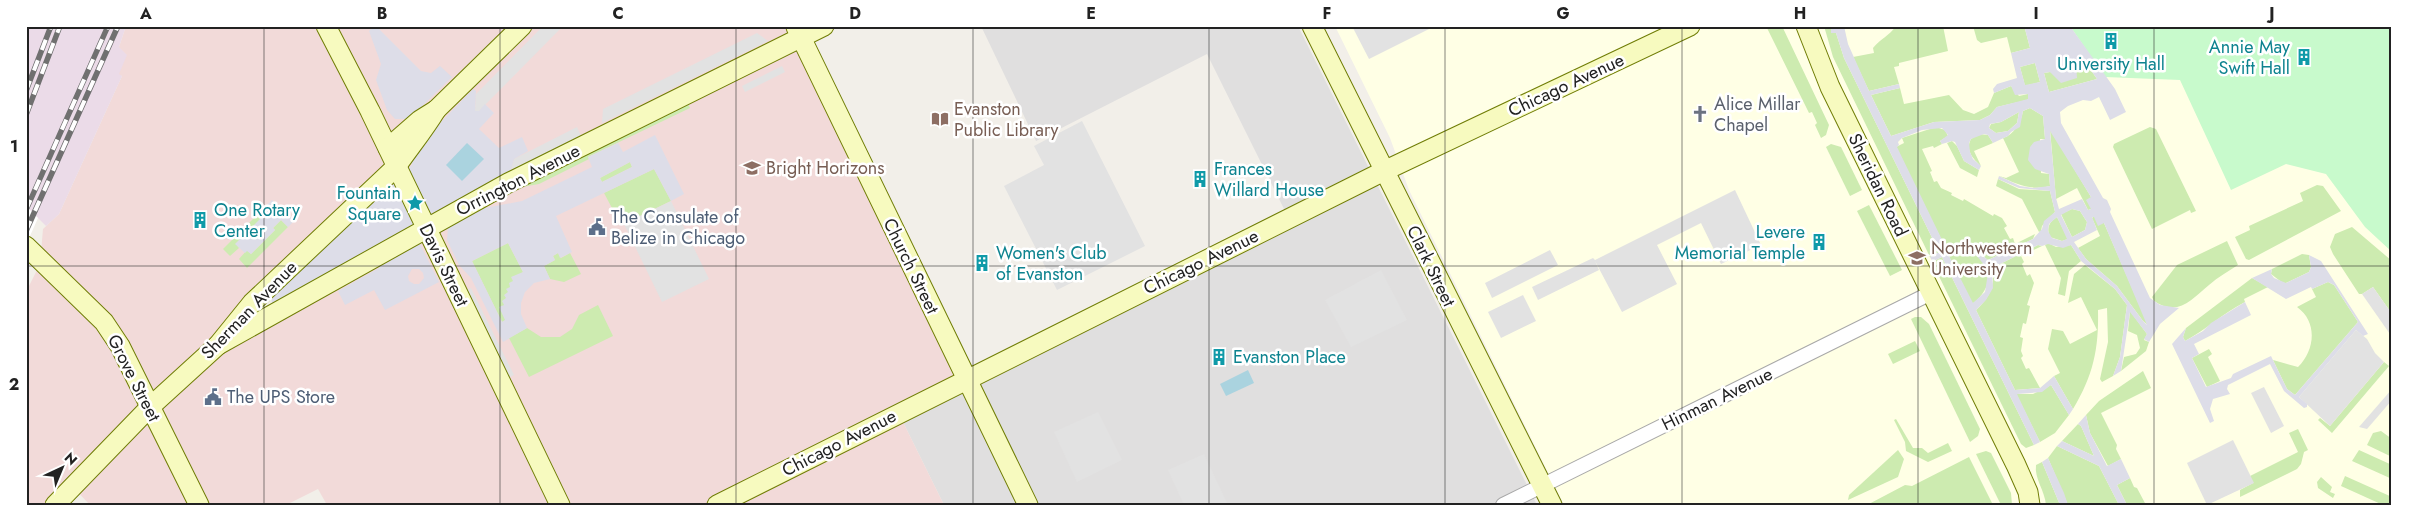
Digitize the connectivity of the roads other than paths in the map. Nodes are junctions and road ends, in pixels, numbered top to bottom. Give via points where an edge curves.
1 (326, 26) edge
2 (522, 26) edge
3 (824, 26) edge
4 (1312, 26) edge
5 (1690, 26) edge
6 (1806, 26) edge
7 (799, 32) edge
8 (436, 110) junction
9 (388, 148) junction
10 (396, 167) junction
11 (1384, 171) junction
12 (426, 228) junction
13 (26, 246) edge
14 (1931, 293) junction
15 (218, 345) junction
16 (966, 379) junction
17 (150, 407) junction
18 (1542, 486) junction
19 (55, 505) edge
20 (199, 505) edge
21 (560, 505) edge
22 (716, 505) edge
23 (1028, 505) edge
24 (1503, 505) edge
25 (1552, 505) edge
26 (2030, 505) edge

1 - 9 main road, Davis Street
2 - 8 main road, Sherman Avenue
3 - 7 main road, Orrington Avenue
4 - 11 main road, Clark Street
5 - 11 main road, Chicago Avenue
6 - 14 main road, Sheridan Road via 1819,65
7 - 12 main road, Orrington Avenue
7 - 16 main road, Church Street
8 - 9 main road, Sherman Avenue
8 - 10 main road, Sherman Avenue
9 - 10 main road, Davis Street
10 - 12 main road, Davis Street
10 - 15 main road, Sherman Avenue via 252,303
11 - 16 main road, Chicago Avenue
11 - 18 main road, Clark Street
12 - 15 main road, Orrington Avenue
12 - 21 main road, Davis Street
13 - 17 main road, Grove Street via 104,322 120,346
14 - 18 street, Hinman Avenue
14 - 26 main road, Sheridan Road via 2016,465
15 - 17 main road, Sherman Avenue
16 - 22 main road, Chicago Avenue
16 - 23 main road, Church Street
17 - 19 main road, Sherman Avenue
17 - 20 main road, Grove Street
18 - 24 street, Hinman Avenue
18 - 25 main road, Clark Street

